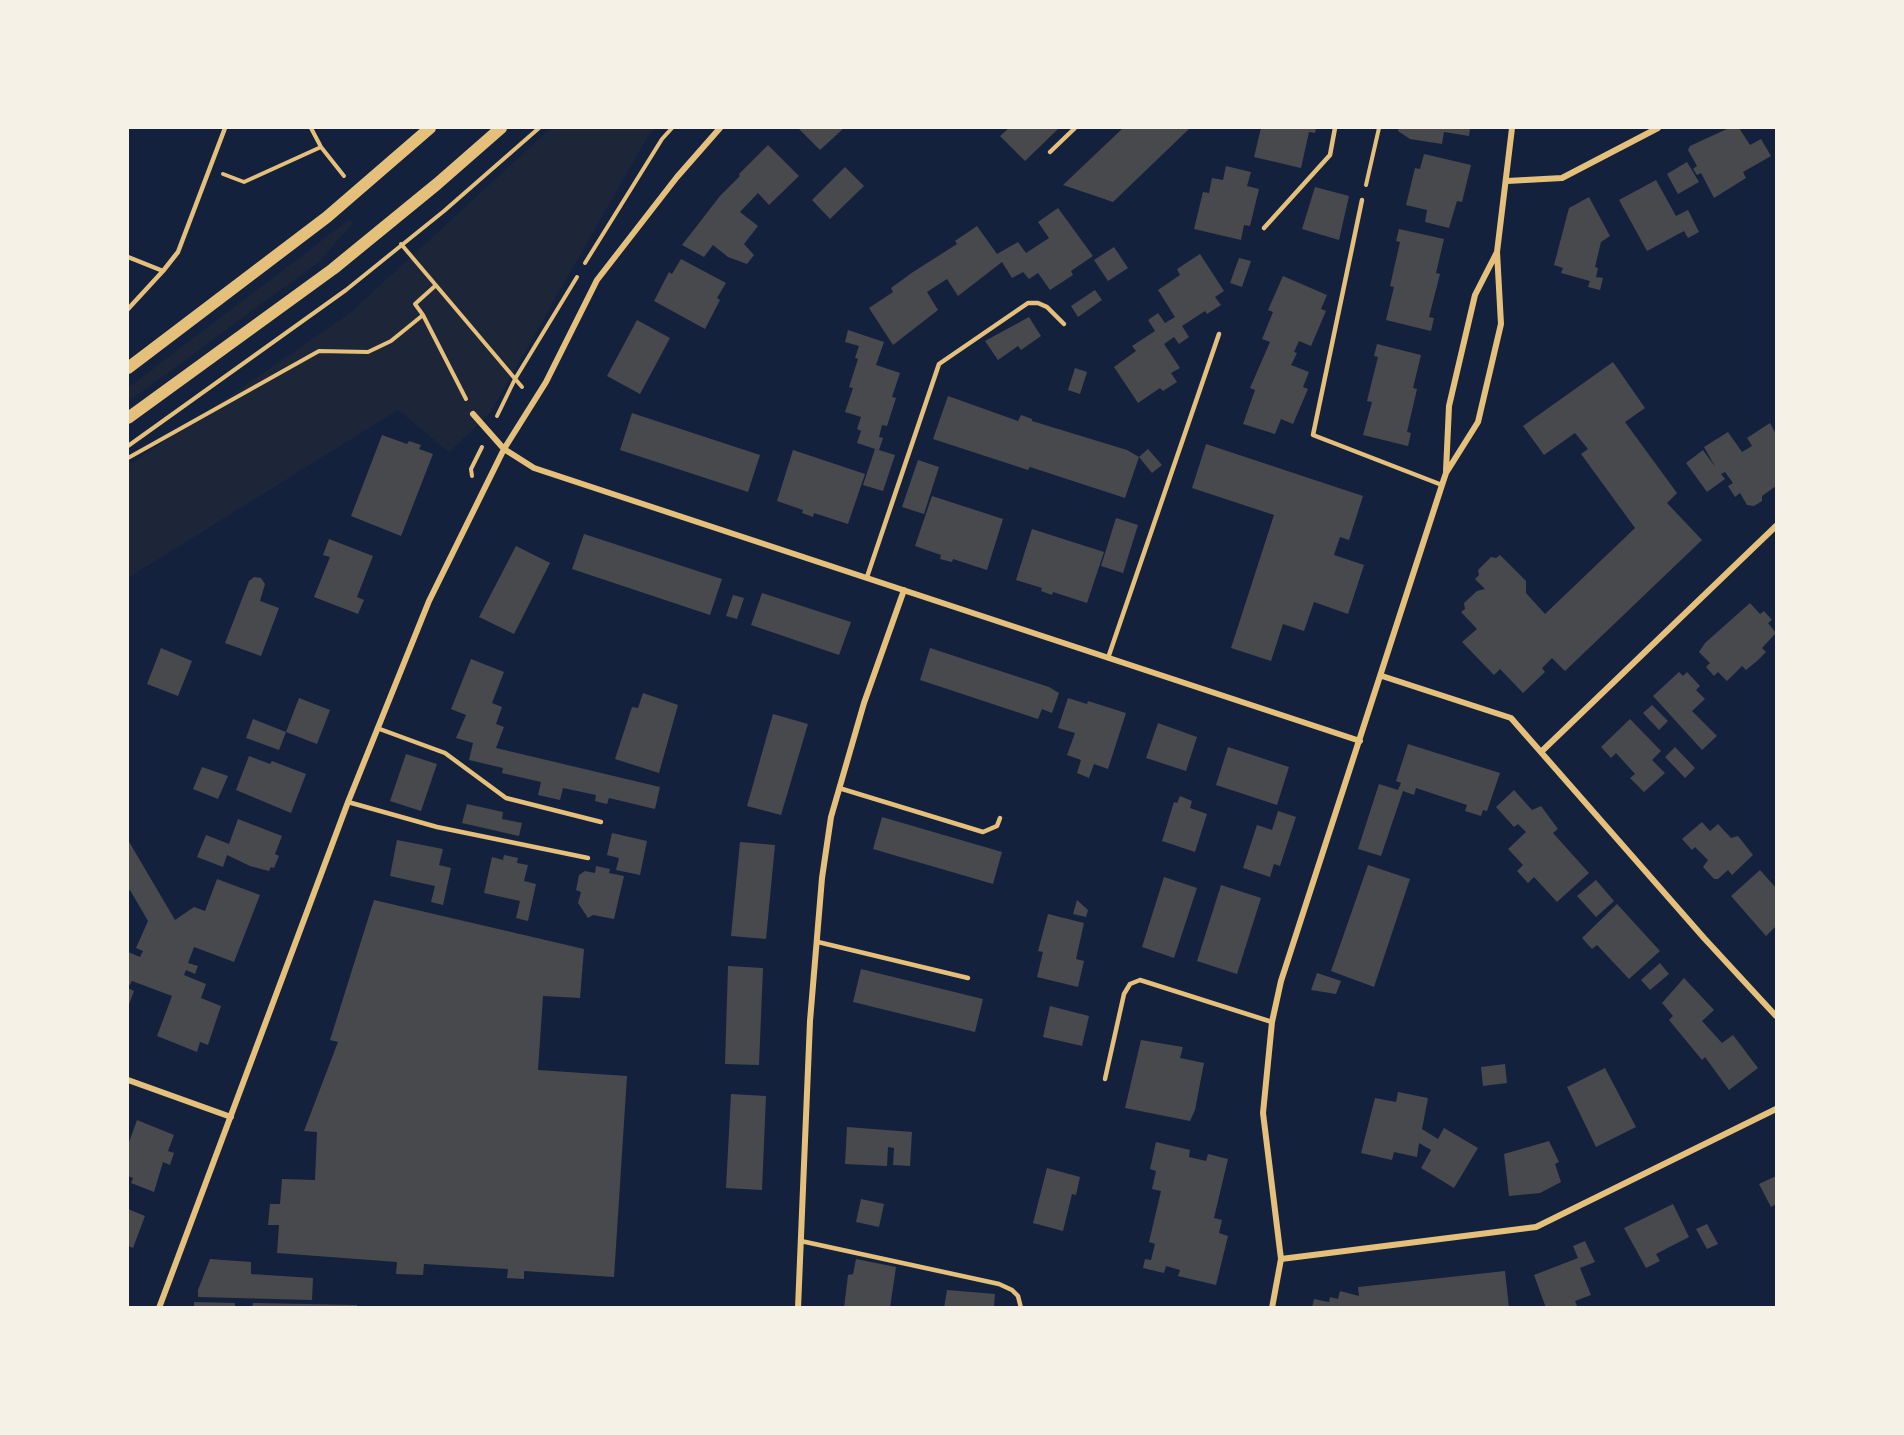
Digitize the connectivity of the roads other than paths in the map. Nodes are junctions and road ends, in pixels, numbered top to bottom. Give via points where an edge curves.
1 (225, 128) edge
2 (430, 128) edge
3 (501, 128) edge
4 (720, 128) edge
5 (1075, 128) edge
6 (1335, 128) edge
7 (1512, 128) edge
8 (1658, 128) edge
9 (1050, 152) dead end
10 (1507, 181) junction
11 (1362, 200) road end
12 (1264, 228) dead end
13 (1497, 252) junction
14 (128, 257) edge
15 (163, 271) junction
16 (128, 309) edge
17 (1064, 324) dead end
18 (1219, 334) dead end
19 (128, 368) edge
20 (473, 414) road end
21 (128, 418) edge
22 (504, 449) junction
23 (1446, 473) junction
24 (1442, 485) junction
25 (1776, 526) edge
26 (867, 577) junction
27 (904, 590) junction
28 (1108, 658) junction
29 (1382, 675) junction
30 (376, 728) junction
31 (1360, 741) junction
32 (1542, 751) junction
33 (839, 788) junction
34 (348, 802) junction
35 (1000, 818) dead end
36 (602, 822) dead end
37 (588, 858) dead end
38 (818, 942) junction
39 (968, 978) dead end
40 (1776, 1016) edge
41 (1272, 1022) junction
42 (1105, 1079) dead end
43 (128, 1080) edge
44 (1776, 1109) edge
45 (231, 1117) junction
46 (801, 1241) junction
47 (1281, 1259) junction
48 (159, 1308) edge
49 (798, 1308) edge
50 (1021, 1308) edge
51 (1272, 1308) edge

1 - 15 lane via 178,252
2 - 19 main road via 327,217
3 - 21 main road via 333,269
4 - 22 street via 676,177 597,280 534,401
5 - 9 lane
6 - 12 lane via 1330,155
7 - 10 street
8 - 10 street via 1562,178
10 - 13 street
11 - 24 lane via 1312,435
13 - 23 street via 1475,295 1451,396
13 - 23 street via 1501,324 1494,363 1478,422
14 - 15 lane
15 - 16 lane
17 - 26 lane via 1047,308 1028,303 939,364
18 - 28 lane
20 - 22 street
22 - 26 street via 534,468
22 - 30 street via 429,600
23 - 24 street
24 - 29 street
25 - 32 street
26 - 27 street
27 - 28 street
27 - 33 street
28 - 31 street
29 - 31 street
29 - 32 street via 1511,718
30 - 34 street
30 - 36 lane via 445,753 506,798
31 - 41 street via 1281,981
32 - 40 street
33 - 35 lane via 984,832 997,826
33 - 38 street via 822,878
34 - 37 lane via 437,828
34 - 45 street
38 - 39 lane
38 - 46 street via 810,1021
41 - 42 lane via 1140,980 1130,984 1124,994
41 - 47 street via 1263,1113
43 - 45 street
44 - 47 street via 1536,1227
45 - 48 street
46 - 49 street
46 - 50 lane via 999,1284 1018,1296
47 - 51 street

